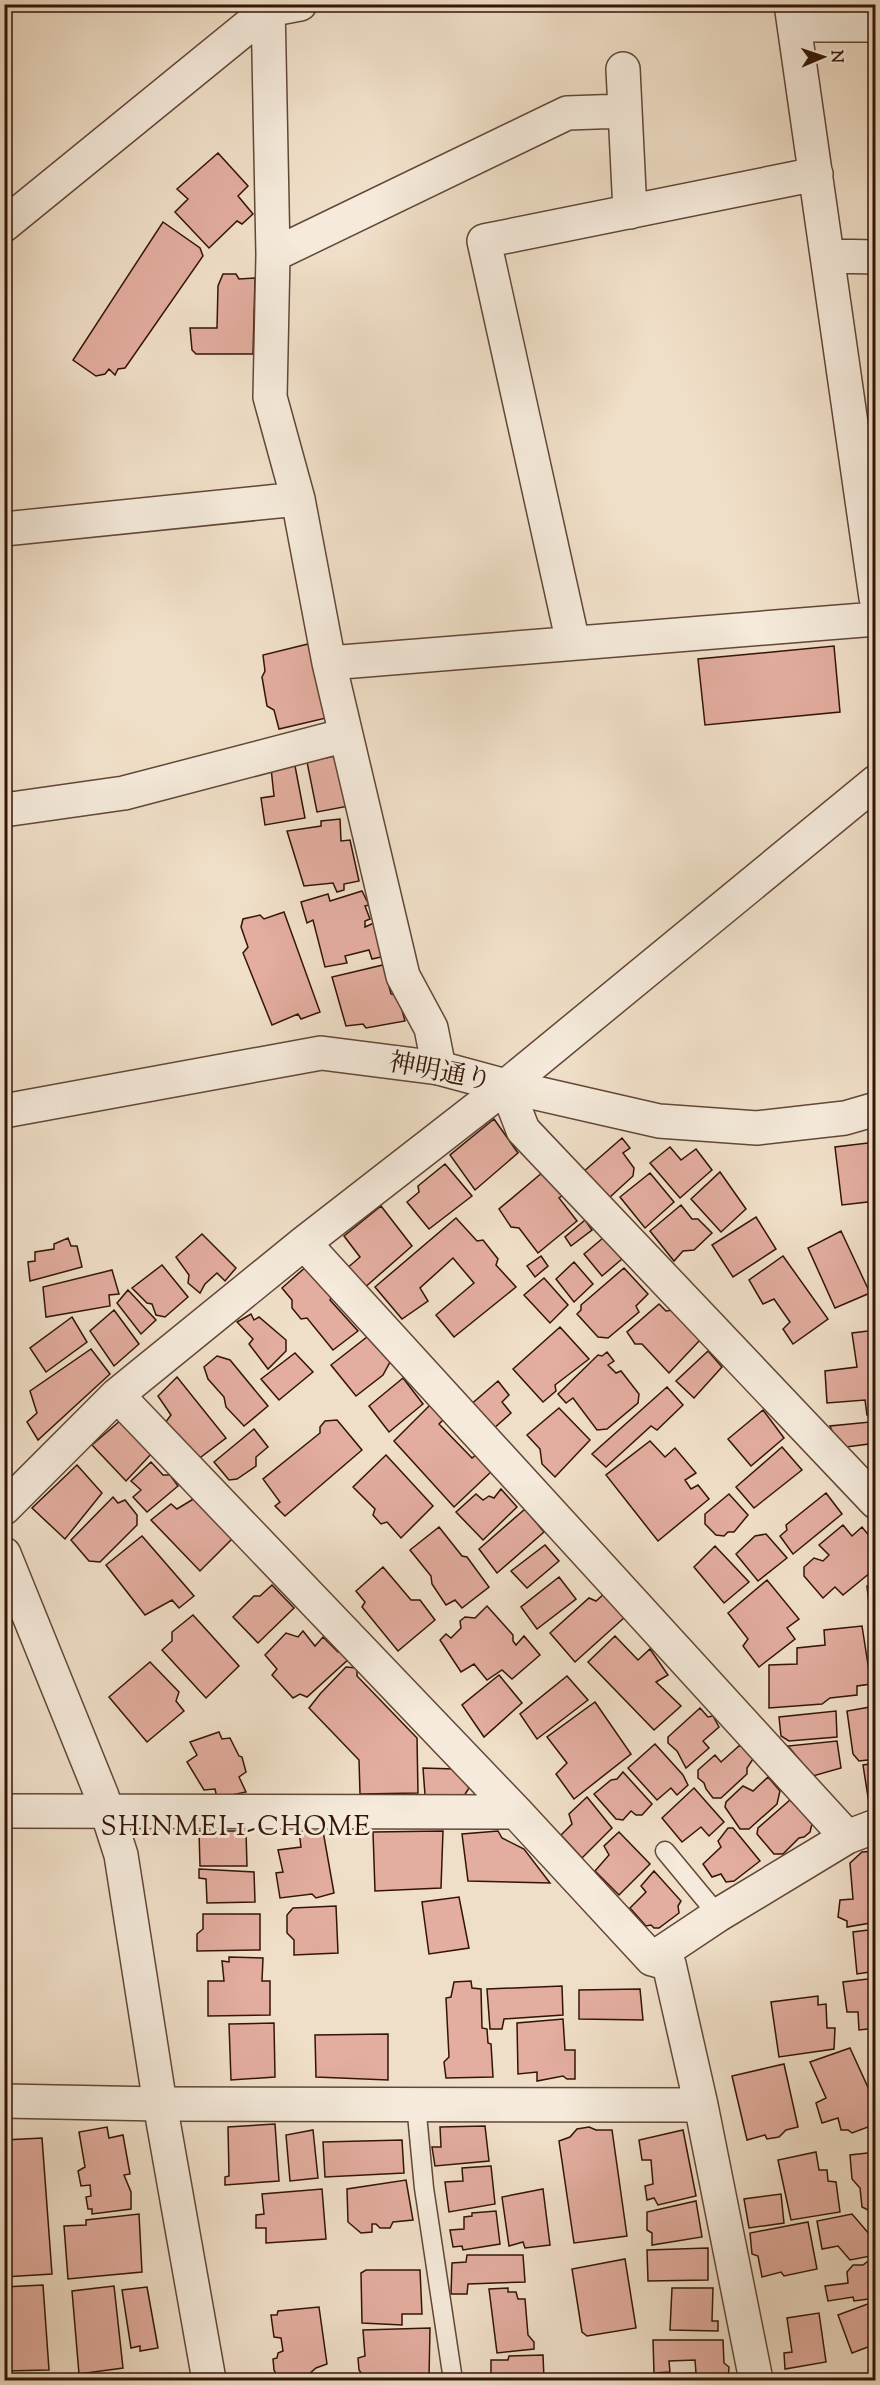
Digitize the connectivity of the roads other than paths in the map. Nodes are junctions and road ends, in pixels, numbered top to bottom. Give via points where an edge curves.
1 (300, 4) edge
2 (268, 7) edge
3 (793, 15) edge
4 (876, 25) edge
5 (623, 69) dead end
6 (624, 111) junction
7 (816, 174) junction
8 (630, 212) junction
9 (4, 225) edge
10 (273, 255) junction
11 (826, 256) junction
12 (876, 257) edge
13 (298, 499) junction
14 (4, 529) edge
15 (876, 598) edge
16 (876, 619) edge
17 (573, 643) junction
18 (329, 663) junction
19 (346, 735) junction
20 (876, 782) edge
21 (4, 810) edge
22 (439, 1068) junction
23 (506, 1086) junction
24 (876, 1108) edge
25 (4, 1111) edge
26 (304, 1244) junction
27 (117, 1395) junction
28 (876, 1502) edge
29 (4, 1508) edge
30 (4, 1554) edge
31 (4, 1811) edge
32 (107, 1812) junction
33 (516, 1812) junction
34 (861, 1832) edge
35 (665, 1851) dead end
36 (718, 1915) junction
37 (652, 1959) junction
38 (4, 2101) edge
39 (160, 2104) junction
40 (416, 2104) junction
41 (701, 2105) junction
42 (209, 2380) edge
43 (453, 2380) edge
44 (756, 2380) edge

1 - 2 street
2 - 9 street
2 - 10 street
3 - 4 street
3 - 7 street
5 - 6 street
6 - 8 street
6 - 10 street via 567,113
7 - 8 street
7 - 11 street
8 - 17 street via 484,241
10 - 13 street via 270,397
11 - 12 street
11 - 15 street
13 - 14 street
13 - 18 street
16 - 17 street
17 - 18 street
18 - 19 street
19 - 21 street via 123,793
19 - 22 street via 404,976 431,1029
20 - 23 street
22 - 23 street, 神明通り
22 - 25 street, 神明通り via 321,1053
23 - 24 street, 神明通り via 659,1121 757,1128 844,1118
23 - 26 street
23 - 28 street via 523,1130
26 - 27 street
26 - 34 street
27 - 29 street
27 - 33 street
30 - 32 street
31 - 32 street
32 - 33 street
32 - 39 street via 122,1855
33 - 37 street
34 - 36 street
35 - 36 lane
36 - 37 street
37 - 41 street via 669,1964
38 - 39 street
39 - 40 street
39 - 42 street
40 - 41 street
40 - 43 lane via 424,2188
41 - 44 street

